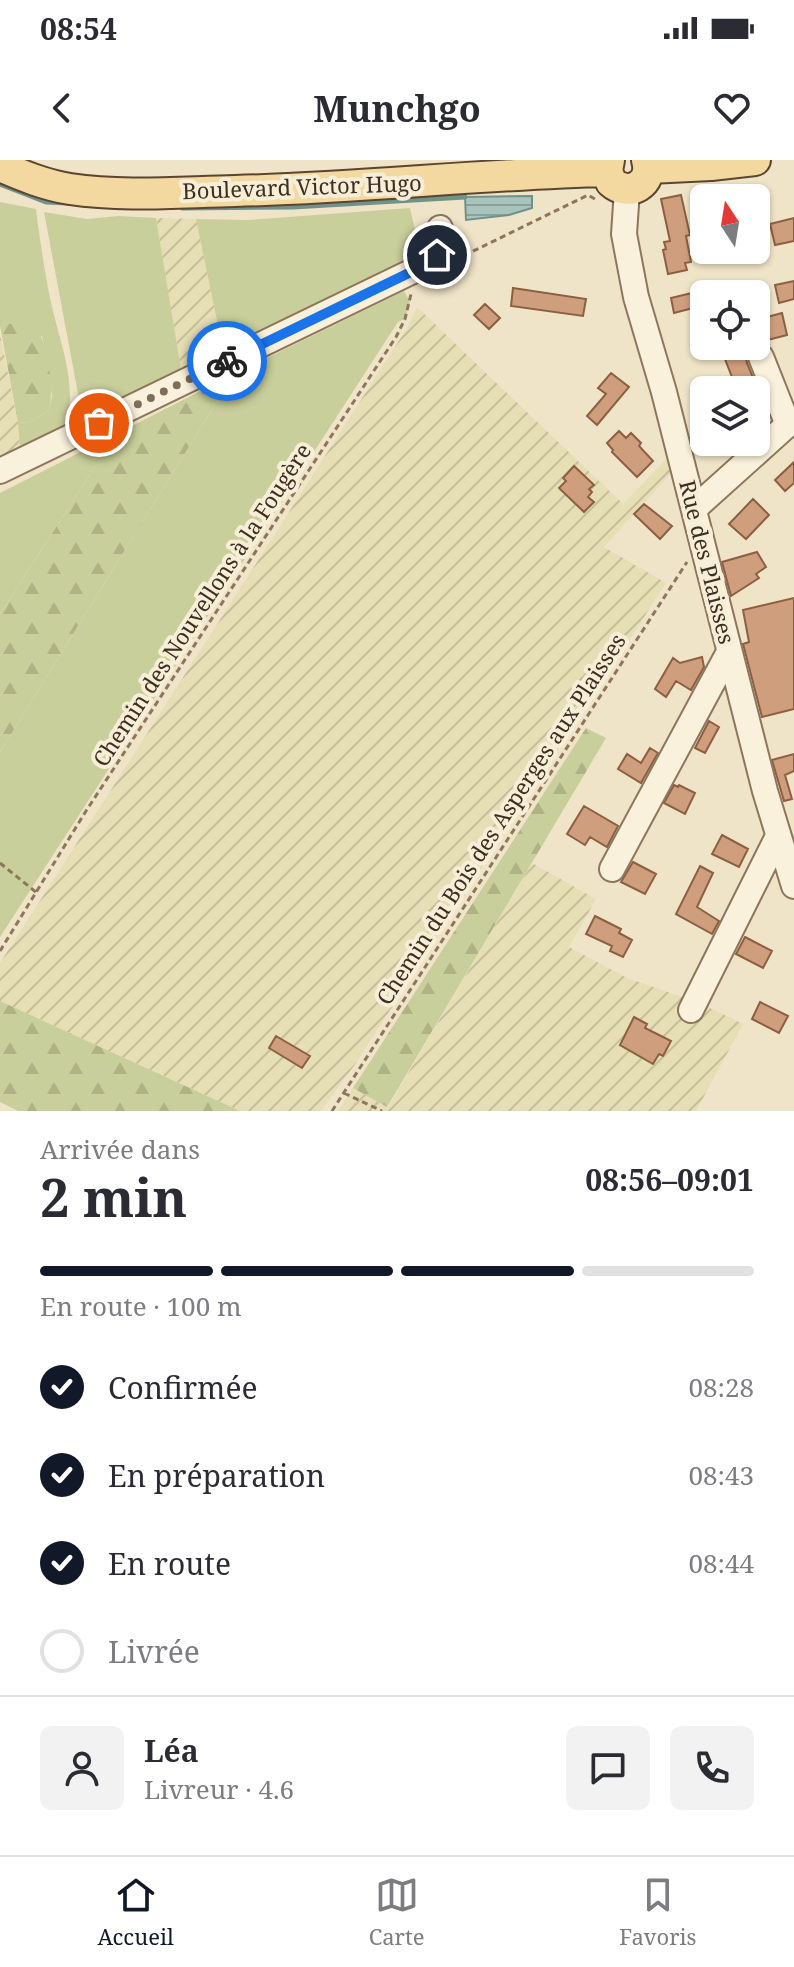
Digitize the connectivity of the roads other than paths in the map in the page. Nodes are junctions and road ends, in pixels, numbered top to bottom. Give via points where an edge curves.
1 (755, 160) edge
2 (648, 164) edge
3 (0, 166) edge
4 (614, 173) edge
5 (440, 228) dead end
6 (762, 360) edge
7 (791, 422) edge
8 (0, 471) edge
9 (694, 509) junction
10 (729, 652) junction
11 (778, 836) junction
12 (612, 869) dead end
13 (794, 886) edge
14 (691, 1010) dead end

1 - 2 main road
2 - 4 main road via 643,184
3 - 4 main road, Boulevard Victor Hugo via 32,179 101,192 330,188
4 - 9 street, Rue des Plaisses via 636,297
5 - 8 street via 437,255 413,271
6 - 7 street
7 - 9 street
9 - 10 street, Rue des Plaisses
10 - 11 street, Rue des Plaisses
10 - 12 street
11 - 13 street, Rue des Plaisses
11 - 14 street

